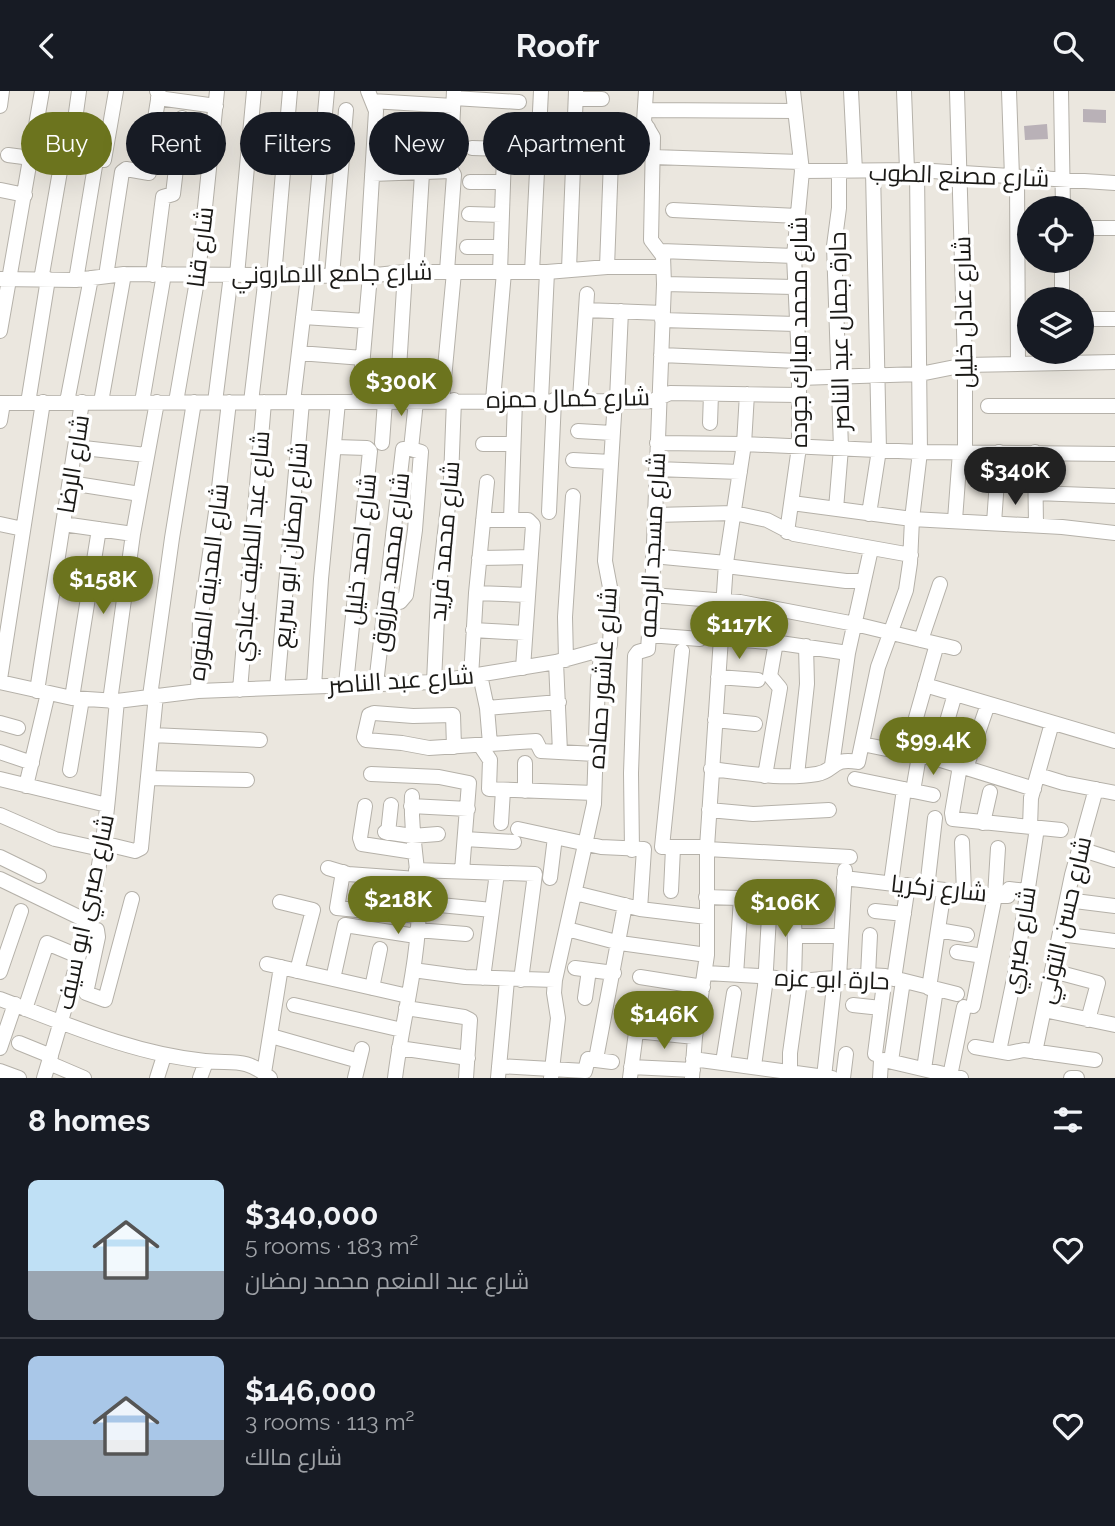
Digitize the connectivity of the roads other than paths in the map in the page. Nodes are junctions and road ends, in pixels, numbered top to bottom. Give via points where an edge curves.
1 (2, 91) edge
2 (42, 91) edge
3 (79, 91) edge
4 (116, 91) edge
5 (217, 91) edge
6 (254, 91) edge
7 (290, 91) edge
8 (327, 91) edge
9 (541, 91) edge
10 (646, 91) edge
11 (793, 91) edge
12 (851, 91) edge
13 (904, 91) edge
14 (957, 91) edge
15 (1009, 91) edge
16 (1061, 91) edge
17 (165, 95) edge
18 (576, 95) edge
19 (370, 96) edge
20 (454, 98) edge
21 (602, 99) dead end
22 (519, 102) dead end
23 (0, 106) edge
24 (216, 106) junction
25 (346, 110) dead end
26 (645, 110) joint
27 (794, 111) junction
28 (39, 112) edge
29 (75, 112) edge
30 (160, 112) edge
31 (112, 117) edge
32 (650, 130) edge
33 (472, 148) dead end
34 (483, 148) edge
35 (21, 154) edge
36 (8, 155) dead end
37 (653, 157) junction
38 (802, 167) junction
39 (126, 169) edge
40 (912, 170) junction
41 (839, 171) junction
42 (855, 171) junction
43 (873, 171) junction
44 (960, 173) junction
45 (28, 175) edge
46 (63, 175) edge
47 (94, 175) edge
48 (175, 175) edge
49 (372, 175) edge
50 (422, 175) edge
51 (454, 175) edge
52 (503, 175) edge
53 (573, 175) edge
54 (610, 175) edge
55 (1014, 177) junction
56 (1063, 179) junction
57 (470, 182) dead end
58 (503, 182) junction
59 (1115, 183) edge
60 (1, 190) edge
61 (25, 195) junction
62 (1063, 196) edge
63 (673, 210) dead end
64 (469, 214) dead end
65 (502, 215) junction
66 (797, 216) junction
67 (1094, 228) edge
68 (1115, 228) edge
69 (467, 247) dead end
70 (500, 247) junction
71 (661, 251) junction
72 (794, 255) junction
73 (607, 267) junction
74 (663, 267) junction
75 (569, 269) junction
76 (410, 272) junction
77 (450, 272) junction
78 (502, 272) junction
79 (539, 272) junction
80 (124, 274) junction
81 (159, 274) junction
82 (198, 275) junction
83 (234, 275) junction
84 (332, 275) junction
85 (368, 275) junction
86 (106, 276) junction
87 (270, 276) junction
88 (309, 276) junction
89 (5, 279) edge
90 (45, 279) junction
91 (83, 279) junction
92 (664, 284) junction
93 (794, 287) junction
94 (587, 294) dead end
95 (586, 310) junction
96 (621, 311) junction
97 (662, 316) junction
98 (303, 317) junction
99 (1017, 317) edge
100 (1094, 319) edge
101 (1115, 319) edge
102 (366, 321) junction
103 (796, 324) junction
104 (0, 331) edge
105 (299, 353) junction
106 (661, 355) junction
107 (363, 358) junction
108 (1094, 360) edge
109 (799, 361) junction
110 (1115, 362) edge
111 (1018, 364) edge
112 (965, 365) junction
113 (920, 374) junction
114 (878, 375) junction
115 (838, 376) junction
116 (799, 378) junction
117 (711, 394) junction
118 (747, 394) junction
119 (799, 395) junction
120 (580, 399) junction
121 (616, 399) junction
122 (659, 399) junction
123 (448, 400) junction
124 (493, 400) junction
125 (515, 400) junction
126 (548, 400) junction
127 (359, 401) junction
128 (391, 401) junction
129 (416, 401) junction
130 (67, 402) junction
131 (82, 402) junction
132 (101, 402) junction
133 (150, 402) junction
134 (176, 402) junction
135 (194, 402) junction
136 (222, 402) junction
137 (258, 402) junction
138 (298, 402) junction
139 (338, 402) junction
140 (1, 403) edge
141 (35, 403) junction
142 (988, 406) dead end
143 (1115, 406) edge
144 (0, 421) edge
145 (710, 423) dead end
146 (578, 431) dead end
147 (612, 433) junction
148 (382, 443) dead end
149 (657, 443) junction
150 (483, 444) dead end
151 (513, 444) junction
152 (744, 444) junction
153 (75, 447) junction
154 (335, 447) junction
155 (799, 447) junction
156 (841, 448) junction
157 (879, 450) junction
158 (920, 452) junction
159 (962, 452) junction
160 (999, 452) junction
161 (1035, 452) junction
162 (1115, 454) edge
163 (146, 455) junction
164 (573, 460) dead end
165 (611, 462) junction
166 (656, 469) junction
167 (740, 472) junction
168 (487, 482) dead end
169 (70, 483) junction
170 (1035, 493) junction
171 (140, 494) junction
172 (573, 496) dead end
173 (1115, 496) edge
174 (792, 503) junction
175 (836, 509) junction
176 (549, 512) dead end
177 (734, 513) junction
178 (869, 514) junction
179 (655, 515) junction
180 (912, 519) junction
181 (483, 520) junction
182 (511, 520) junction
183 (955, 520) junction
184 (994, 523) junction
185 (0, 524) edge
186 (63, 524) junction
187 (1036, 526) junction
188 (23, 529) junction
189 (99, 529) junction
190 (787, 532) junction
191 (1115, 533) edge
192 (133, 534) junction
193 (871, 549) junction
194 (911, 555) junction
195 (653, 556) junction
196 (530, 557) junction
197 (479, 558) junction
198 (726, 564) junction
199 (864, 581) junction
200 (940, 584) dead end
201 (476, 593) junction
202 (527, 595) junction
203 (652, 595) junction
204 (723, 600) junction
205 (855, 624) junction
206 (473, 630) junction
207 (891, 632) junction
208 (525, 633) junction
209 (649, 635) junction
210 (721, 638) junction
211 (700, 639) dead end
212 (921, 640) junction
213 (776, 642) junction
214 (937, 644) junction
215 (806, 646) junction
216 (954, 648) dead end
217 (602, 650) junction
218 (682, 651) dead end
219 (849, 653) junction
220 (561, 661) junction
221 (523, 669) junction
222 (476, 676) junction
223 (718, 677) junction
224 (758, 680) dead end
225 (0, 681) edge
226 (434, 682) junction
227 (346, 684) junction
228 (376, 684) junction
229 (314, 685) junction
230 (925, 685) junction
231 (278, 688) junction
232 (240, 690) junction
233 (198, 691) junction
234 (42, 692) junction
235 (955, 694) junction
236 (153, 696) junction
237 (77, 699) junction
238 (114, 701) junction
239 (559, 702) junction
240 (988, 704) junction
241 (487, 708) junction
242 (715, 720) junction
243 (0, 723) edge
244 (1052, 723) junction
245 (755, 724) dead end
246 (18, 728) dead end
247 (152, 735) junction
248 (260, 740) dead end
249 (1115, 741) edge
250 (485, 744) junction
251 (862, 744) junction
252 (454, 747) junction
253 (0, 752) edge
254 (560, 752) junction
255 (595, 754) junction
256 (912, 754) junction
257 (936, 759) junction
258 (32, 763) junction
259 (526, 763) dead end
260 (832, 765) junction
261 (963, 767) junction
262 (711, 769) junction
263 (70, 770) dead end
264 (371, 773) dead end
265 (797, 775) junction
266 (765, 776) junction
267 (148, 778) junction
268 (0, 779) edge
269 (855, 779) dead end
270 (247, 780) dead end
271 (1036, 782) junction
272 (26, 786) junction
273 (1096, 789) junction
274 (503, 790) junction
275 (525, 790) junction
276 (908, 790) junction
277 (990, 792) dead end
278 (594, 793) junction
279 (1115, 793) edge
280 (933, 795) dead end
281 (107, 805) junction
282 (391, 805) dead end
283 (365, 806) dead end
284 (468, 809) junction
285 (709, 810) junction
286 (829, 810) dead end
287 (0, 815) edge
288 (935, 818) dead end
289 (500, 823) dead end
290 (983, 823) junction
291 (1034, 827) junction
292 (1061, 830) dead end
293 (439, 834) dead end
294 (412, 836) junction
295 (555, 837) junction
296 (465, 839) junction
297 (962, 842) dead end
298 (583, 843) junction
299 (102, 846) junction
300 (673, 848) junction
301 (707, 848) junction
302 (998, 848) dead end
303 (638, 849) junction
304 (1080, 849) junction
305 (414, 852) junction
306 (0, 857) edge
307 (1115, 860) edge
308 (328, 868) dead end
309 (462, 871) junction
310 (343, 872) junction
311 (497, 873) junction
312 (417, 875) junction
313 (39, 876) dead end
314 (551, 878) dead end
315 (845, 878) junction
316 (0, 879) edge
317 (891, 883) junction
318 (908, 885) junction
319 (927, 888) junction
320 (944, 890) junction
321 (671, 891) dead end
322 (1028, 891) junction
323 (964, 892) junction
324 (575, 893) junction
325 (995, 896) junction
326 (706, 897) junction
327 (741, 898) junction
328 (132, 899) dead end
329 (770, 899) junction
330 (1067, 900) junction
331 (280, 902) dead end
332 (625, 905) junction
333 (1115, 906) edge
334 (640, 909) junction
335 (492, 910) junction
336 (21, 911) dead end
337 (875, 911) dead end
338 (904, 914) junction
339 (707, 917) junction
340 (417, 921) junction
341 (86, 924) junction
342 (567, 929) junction
343 (938, 930) junction
344 (6, 932) edge
345 (1060, 933) junction
346 (466, 935) dead end
347 (870, 935) dead end
348 (967, 935) dead end
349 (795, 936) junction
350 (841, 936) junction
351 (97, 937) junction
352 (1115, 941) edge
353 (121, 942) junction
354 (620, 943) junction
355 (380, 949) dead end
356 (957, 952) dead end
357 (707, 955) junction
358 (78, 956) junction
359 (983, 956) junction
360 (1, 966) edge
361 (413, 970) junction
362 (297, 971) junction
363 (1053, 971) junction
364 (614, 973) junction
365 (736, 975) junction
366 (868, 975) junction
367 (640, 977) dead end
368 (765, 977) junction
369 (837, 977) junction
370 (483, 978) junction
371 (334, 979) junction
372 (894, 979) junction
373 (514, 980) junction
374 (555, 980) junction
375 (704, 980) junction
376 (797, 981) junction
377 (372, 988) junction
378 (932, 988) junction
379 (734, 993) dead end
380 (585, 998) dead end
381 (0, 999) edge
382 (407, 1002) junction
383 (640, 1002) dead end
384 (965, 1002) junction
385 (294, 1005) dead end
386 (853, 1005) dead end
387 (20, 1007) junction
388 (881, 1008) junction
389 (1044, 1010) junction
390 (1088, 1020) junction
391 (61, 1023) junction
392 (1115, 1025) edge
393 (402, 1030) junction
394 (636, 1031) junction
395 (271, 1036) junction
396 (695, 1037) junction
397 (19, 1043) dead end
398 (975, 1047) dead end
399 (0, 1048) edge
400 (399, 1048) junction
401 (999, 1051) junction
402 (1035, 1052) junction
403 (846, 1054) dead end
404 (875, 1054) dead end
405 (164, 1056) junction
406 (467, 1058) junction
407 (50, 1059) junction
408 (596, 1059) junction
409 (1095, 1060) dead end
410 (891, 1061) junction
411 (206, 1062) junction
412 (612, 1062) dead end
413 (723, 1062) junction
414 (754, 1066) junction
415 (693, 1069) edge
416 (924, 1069) junction
417 (0, 1071) edge
418 (498, 1072) edge
419 (552, 1073) edge
420 (630, 1073) edge
421 (263, 1075) edge
422 (790, 1075) edge
423 (828, 1077) edge
424 (955, 1077) edge
425 (19, 1078) edge
426 (44, 1078) edge
427 (84, 1078) edge
428 (157, 1078) edge
429 (200, 1078) edge
430 (355, 1078) edge
431 (396, 1078) edge
432 (466, 1078) edge
433 (844, 1078) edge
434 (880, 1078) edge
435 (1071, 1078) edge
436 (1077, 1078) edge

1 - 23 street
2 - 28 street
3 - 29 street
4 - 31 street
5 - 24 street, شارع قنا
6 - 83 street, شارع المدينه المنوره
7 - 87 street, شارع عبد اللطيف عبادي
8 - 88 street, شارع رمضان ابو سريع
9 - 79 street
10 - 26 street, شارع مسجد الرحمه
11 - 27 street, شارع محمد مبارك جوده
12 - 42 street
13 - 40 street
14 - 44 street, شارع عادل خليل
15 - 55 street
16 - 56 street
17 - 24 street
17 - 30 street
18 - 21 street
19 - 20 street
20 - 22 street
24 - 82 street, شارع قنا
25 - 84 street
26 - 27 street
27 - 38 street, شارع محمد مبارك جوده
32 - 37 street, شارع مسجد الرحمه
33 - 34 street
35 - 36 street
37 - 38 street, شارع مصنع الطوب
37 - 71 street, شارع مسجد الرحمه via 651,240
38 - 41 street, شارع مصنع الطوب
38 - 66 street, شارع محمد مبارك جوده
39 - 86 street via 122,171
40 - 43 street, شارع مصنع الطوب
40 - 44 street, شارع مصنع الطوب
40 - 113 street
41 - 42 street, شارع مصنع الطوب
41 - 115 street, حارة جمال عبد الناصر via 834,246
42 - 43 street, شارع مصنع الطوب
43 - 114 street
44 - 55 street, شارع مصنع الطوب
44 - 112 street, شارع عادل خليل
45 - 61 street
46 - 90 street
47 - 91 street
48 - 81 street, شارع صبري ابو سيف via 173,194 163,197
49 - 85 street
50 - 76 street
51 - 77 street, شارع محمد فريد
52 - 58 street
53 - 75 street
54 - 73 street
55 - 56 street, شارع مصنع الطوب
55 - 99 street
56 - 59 street, شارع مصنع الطوب
56 - 62 street
57 - 58 street
58 - 65 street
60 - 61 street
61 - 89 street
63 - 66 street
64 - 65 street
65 - 70 street
66 - 72 street, شارع محمد مبارك جوده
67 - 68 street
69 - 70 street
70 - 78 street
71 - 72 street
71 - 74 street, شارع مسجد الرحمه
72 - 93 street, شارع محمد مبارك جوده
73 - 74 street, شارع جامع الاماروني
73 - 75 street, شارع جامع الاماروني
74 - 92 street, شارع مسجد الرحمه
75 - 79 street, شارع جامع الاماروني
76 - 77 street, شارع جامع الاماروني
76 - 85 street, شارع جامع الاماروني
76 - 128 street
77 - 78 street, شارع جامع الاماروني
77 - 123 street, شارع محمد فريد
78 - 79 street, شارع جامع الاماروني
78 - 124 street
79 - 126 street
80 - 81 street, شارع جامع الاماروني
80 - 86 street, شارع جامع الاماروني
80 - 132 street
81 - 82 street, شارع جامع الاماروني
81 - 133 street, شارع صبري ابو سيف
82 - 83 street, شارع جامع الاماروني
82 - 134 street, شارع قنا
83 - 87 street, شارع جامع الاماروني
83 - 136 street, شارع المدينه المنوره
84 - 85 street, شارع جامع الاماروني
84 - 88 street, شارع جامع الاماروني
85 - 102 street
86 - 91 street, شارع جامع الاماروني
87 - 88 street, شارع جامع الاماروني
87 - 137 street, شارع عبد اللطيف عبادي
88 - 98 street, شارع رمضان ابو سريع
89 - 90 street, شارع جامع الاماروني
89 - 104 street
90 - 91 street, شارع جامع الاماروني
90 - 141 street
91 - 130 street
92 - 93 street
92 - 97 street, شارع مسجد الرحمه
93 - 103 street, شارع محمد مبارك جوده
94 - 95 street
95 - 96 street
95 - 120 street
96 - 97 street
96 - 121 street, شارع عاشور حماده
97 - 103 street
97 - 106 street, شارع مسجد الرحمه
98 - 102 street
98 - 105 street, شارع رمضان ابو سريع
100 - 101 street
102 - 107 street
103 - 109 street, شارع محمد مبارك جوده
105 - 107 street
105 - 138 street, شارع رمضان ابو سريع
106 - 109 street
106 - 122 street, شارع مسجد الرحمه
107 - 127 street
108 - 110 street
109 - 116 street, شارع محمد مبارك جوده
111 - 112 street
112 - 113 street
112 - 159 street, شارع عادل خليل
113 - 114 street
113 - 158 street
114 - 115 street
114 - 157 street
115 - 116 street
115 - 156 street, حارة جمال عبد الناصر
116 - 119 street, شارع محمد مبارك جوده
117 - 118 street, شارع كمال حمزه
117 - 122 street, شارع كمال حمزه via 667,393
117 - 145 street
118 - 119 street, شارع كمال حمزه
118 - 152 street
119 - 155 street, شارع محمد مبارك جوده
120 - 121 street, شارع كمال حمزه
120 - 126 street, شارع كمال حمزه
121 - 122 street, شارع كمال حمزه
121 - 147 street, شارع عاشور حماده
122 - 149 street, شارع مسجد الرحمه
123 - 124 street, شارع كمال حمزه
123 - 129 street, شارع كمال حمزه
123 - 226 street, شارع محمد فريد via 451,479
124 - 125 street, شارع كمال حمزه
125 - 126 street, شارع كمال حمزه
125 - 151 street
126 - 176 street
127 - 128 street, شارع كمال حمزه
127 - 139 street, شارع كمال حمزه
128 - 129 street, شارع كمال حمزه
128 - 148 street
129 - 228 street, شارع محمد مرزوق via 411,449 421,453 406,595 403,601 386,599
130 - 131 street, شارع كمال حمزه
130 - 141 street, شارع كمال حمزه
131 - 132 street, شارع كمال حمزه
131 - 153 street, شارع الرضا
132 - 133 street, شارع كمال حمزه
133 - 134 street, شارع كمال حمزه
133 - 163 street, شارع صبري ابو سيف
134 - 135 street, شارع كمال حمزه
135 - 136 street, شارع كمال حمزه
135 - 236 street via 166,577
136 - 137 street, شارع كمال حمزه
136 - 233 street, شارع المدينه المنوره via 217,505 200,622
137 - 138 street, شارع كمال حمزه
137 - 232 street, شارع عبد اللطيف عبادي
138 - 139 street, شارع كمال حمزه
138 - 231 street, شارع رمضان ابو سريع
139 - 154 street
140 - 141 street, شارع كمال حمزه
140 - 144 street
141 - 188 street
142 - 143 street
146 - 147 street
147 - 165 street, شارع عاشور حماده
149 - 152 street
149 - 166 street, شارع مسجد الرحمه
150 - 151 street
151 - 182 street
152 - 155 street
152 - 167 street
153 - 163 street
153 - 169 street, شارع الرضا
154 - 227 street, شارع احمد خليل via 370,451
154 - 229 street
155 - 156 street
155 - 174 street, شارع محمد مبارك جوده
156 - 157 street
156 - 175 street, حارة جمال عبد الناصر
157 - 158 street
157 - 178 street
158 - 159 street
158 - 180 street
159 - 160 street
159 - 183 street, شارع عادل خليل
160 - 161 street
160 - 184 street
161 - 162 street
161 - 170 street
163 - 171 street, شارع صبري ابو سيف
164 - 165 street
165 - 217 street, شارع عاشور حماده via 605,561 612,607 610,645
166 - 167 street
166 - 179 street, شارع مسجد الرحمه
167 - 177 street
168 - 181 street
169 - 171 street
169 - 186 street, شارع الرضا
170 - 173 street
170 - 187 street
171 - 192 street, شارع صبري ابو سيف
172 - 220 street
174 - 175 street
174 - 190 street, شارع محمد مبارك جوده
175 - 178 street
177 - 179 street
177 - 190 street via 767,520
177 - 198 street
178 - 180 street
179 - 195 street, شارع مسجد الرحمه
180 - 183 street
180 - 194 street
181 - 182 street
181 - 197 street
182 - 196 street via 533,523
183 - 184 street
184 - 187 street
185 - 188 street
186 - 189 street
186 - 234 street, شارع الرضا
187 - 191 street
188 - 225 street
189 - 192 street
189 - 237 street
190 - 193 street
192 - 238 street, شارع صبري ابو سيف
193 - 194 street
193 - 199 street
194 - 207 street via 906,590
195 - 198 street
195 - 203 street, شارع مسجد الرحمه
196 - 197 street
196 - 202 street
197 - 201 street
198 - 199 street
198 - 204 street
199 - 205 street
200 - 212 street
201 - 202 street
201 - 206 street
202 - 208 street
203 - 204 street
203 - 209 street, شارع مسجد الرحمه
204 - 205 street
204 - 210 street
205 - 207 street
205 - 219 street
206 - 208 street
206 - 222 street
207 - 212 street
207 - 251 street via 878,667
208 - 221 street
209 - 211 street
209 - 303 street, شارع مسجد الرحمه via 647,651 635,656 631,773
210 - 213 street
210 - 223 street
212 - 214 street
213 - 215 street
213 - 266 street via 770,676 780,688
214 - 216 street
214 - 230 street
215 - 219 street
215 - 265 street via 807,684
217 - 220 street, شارع عبد الناصر
217 - 255 street, شارع عاشور حماده
218 - 300 street via 662,846
219 - 260 street
220 - 221 street, شارع عبد الناصر
220 - 239 street
221 - 222 street, شارع عبد الناصر
222 - 226 street, شارع عبد الناصر
222 - 241 street
223 - 224 street
223 - 242 street
225 - 234 street, شارع المدينه المنوره
226 - 228 street, شارع عبد الناصر
227 - 228 street, شارع عبد الناصر
227 - 229 street, شارع عبد الناصر
229 - 231 street, شارع عبد الناصر
230 - 235 street
230 - 256 street
231 - 232 street, شارع عبد الناصر
232 - 233 street, شارع عبد الناصر
233 - 236 street, شارع المدينه المنوره
234 - 237 street, شارع المدينه المنوره
234 - 258 street, شارع الرضا
235 - 240 street
235 - 257 street
236 - 238 street, شارع المدينه المنوره
236 - 247 street
237 - 238 street, شارع المدينه المنوره
237 - 263 street
238 - 281 street, شارع صبري ابو سيف
239 - 241 street
239 - 254 street
240 - 244 street
240 - 261 street
241 - 250 street
242 - 245 street
242 - 262 street
243 - 246 street
244 - 249 street
244 - 271 street, شارع صبري
247 - 248 street
247 - 267 street
250 - 252 street
250 - 254 street via 536,741 541,751
250 - 274 street via 491,763 489,788
251 - 256 street
251 - 260 street via 858,762
252 - 252 street via 425,748 365,737 372,713 453,715
253 - 258 street
254 - 255 street
255 - 278 street, شارع عاشور حماده
256 - 257 street
256 - 276 street
257 - 261 street
258 - 272 street, شارع الرضا
259 - 275 street
260 - 265 street via 819,774
261 - 271 street
261 - 290 street via 953,819
262 - 266 street
262 - 285 street
264 - 284 street via 467,782
265 - 266 street
267 - 270 street
267 - 299 street via 141,848
268 - 272 street
269 - 276 street
271 - 273 street
271 - 291 street, شارع صبري via 1029,812
272 - 281 street
273 - 279 street
273 - 304 street, شارع حسن التوني
274 - 275 street
274 - 289 street
275 - 278 street
276 - 280 street
276 - 317 street
277 - 290 street
278 - 298 street, شارع عاشور حماده
281 - 299 street, شارع صبري ابو سيف
282 - 294 street via 386,833
283 - 305 street via 362,844
284 - 294 street via 411,801
284 - 296 street
285 - 286 street via 753,814
285 - 301 street
287 - 299 street via 55,839
288 - 319 street
290 - 291 street
291 - 292 street
291 - 322 street, شارع صبري
293 - 294 street
294 - 305 street
295 - 296 street
295 - 298 street
295 - 314 street
296 - 309 street
297 - 323 street
298 - 303 street
298 - 324 street, شارع عاشور حماده
299 - 341 street, شارع صبري ابو سيف
300 - 301 street
300 - 321 street
301 - 315 street via 848,856
301 - 326 street
302 - 325 street
303 - 334 street, شارع مسجد الرحمه
304 - 307 street
304 - 330 street, شارع حسن التوني
305 - 312 street
306 - 313 street
308 - 310 street
309 - 311 street
309 - 312 street
310 - 312 street
310 - 340 street via 337,908
311 - 335 street
311 - 373 street via 535,874
312 - 340 street
315 - 317 street, شارع زكريا
315 - 350 street
316 - 341 street
317 - 318 street, شارع زكريا
318 - 319 street, شارع زكريا
318 - 338 street
319 - 320 street, شارع زكريا
320 - 323 street, شارع زكريا
320 - 343 street
322 - 325 street, شارع زكريا via 1009,889 1008,895
322 - 401 street, شارع صبري
323 - 325 street, شارع زكريا
324 - 332 street
324 - 342 street, شارع عاشور حماده
325 - 359 street
326 - 327 street
326 - 339 street
327 - 329 street
327 - 365 street
328 - 353 street
329 - 349 street via 797,900
329 - 368 street
330 - 333 street
330 - 345 street, شارع حسن التوني
331 - 362 street via 313,910
332 - 334 street
332 - 354 street
334 - 339 street
335 - 340 street
335 - 370 street
336 - 344 street
337 - 338 street
338 - 372 street
339 - 357 street
340 - 346 street
340 - 361 street
340 - 371 street via 345,925
341 - 351 street via 97,930
341 - 358 street, شارع صبري ابو سيف
342 - 354 street
342 - 374 street, شارع عاشور حماده
343 - 348 street
343 - 378 street
344 - 360 street
345 - 352 street
345 - 363 street, شارع حسن التوني
347 - 366 street
349 - 350 street
349 - 376 street
350 - 369 street
351 - 353 street
351 - 353 street via 85,990 105,1000
354 - 357 street
354 - 364 street
355 - 377 street
356 - 359 street
357 - 375 street
358 - 387 street via 47,943
358 - 391 street, شارع صبري ابو سيف
359 - 384 street
361 - 370 street
361 - 382 street
362 - 371 street
362 - 395 street via 274,965
363 - 389 street, شارع حسن التوني
363 - 390 street via 1098,983
364 - 380 street via 582,969
364 - 408 street
365 - 368 street, حارة ابو عزه
365 - 375 street, حارة ابو عزه
366 - 369 street, حارة ابو عزه
366 - 372 street, حارة ابو عزه
367 - 375 street, حارة ابو عزه
368 - 376 street, حارة ابو عزه
368 - 414 street
369 - 376 street, حارة ابو عزه
369 - 423 street
370 - 373 street
371 - 377 street
372 - 378 street, حارة ابو عزه
372 - 388 street
372 - 410 street
373 - 374 street
373 - 418 street
374 - 419 street, شارع عاشور حماده via 558,1018
375 - 396 street
376 - 422 street
377 - 382 street
378 - 384 street, حارة ابو عزه
378 - 416 street
379 - 413 street
381 - 387 street
382 - 393 street
382 - 406 street via 470,1020
383 - 394 street
384 - 424 street
385 - 393 street
386 - 388 street
387 - 391 street
387 - 399 street
388 - 404 street
389 - 390 street
389 - 402 street, شارع حسن التوني
390 - 392 street
391 - 405 street
391 - 407 street, شارع صبري ابو سيف
393 - 400 street
394 - 396 street
394 - 420 street
395 - 421 street
395 - 430 street via 361,1055
396 - 415 street
397 - 407 street
398 - 401 street
400 - 406 street
400 - 431 street
401 - 402 street
402 - 409 street
403 - 433 street
405 - 411 street
405 - 428 street
406 - 432 street
407 - 426 street, شارع صبري ابو سيف
407 - 427 street
408 - 412 street
408 - 419 street via 587,1059 585,1071
410 - 416 street
410 - 434 street via 881,1061
411 - 421 street via 244,1063
411 - 429 street
413 - 414 street
413 - 415 street
414 - 422 street
415 - 420 street
416 - 424 street
417 - 425 street
418 - 419 street
422 - 423 street
435 - 436 street

